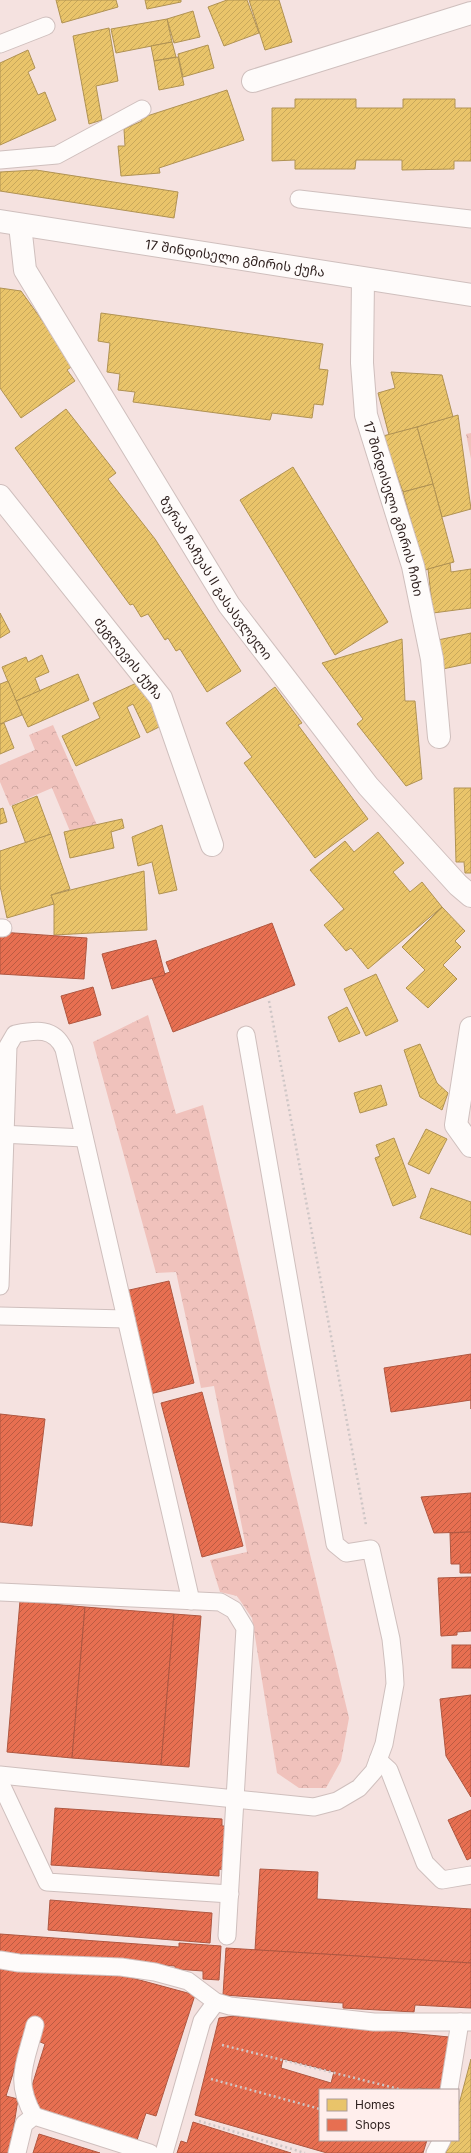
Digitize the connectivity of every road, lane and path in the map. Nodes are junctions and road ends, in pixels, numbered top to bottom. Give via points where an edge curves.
1 (471, 13) edge
2 (46, 26) dead end
3 (0, 44) edge
4 (252, 80) dead end
5 (142, 109) dead end
6 (0, 160) edge
7 (299, 199) dead end
8 (471, 219) edge
9 (10, 223) edge
10 (363, 278) junction
11 (471, 295) edge
12 (0, 496) edge
13 (439, 737) dead end
14 (212, 845) dead end
15 (471, 896) edge
16 (269, 1000) dead end
17 (471, 1028) edge
18 (246, 1035) dead end
19 (3, 1134) edge
20 (84, 1138) junction
21 (471, 1146) edge
22 (0, 1286) edge
23 (0, 1316) edge
24 (126, 1319) junction
25 (371, 1550) junction
26 (0, 1592) edge
27 (191, 1601) junction
28 (378, 1760) junction
29 (0, 1775) edge
30 (0, 1782) edge
31 (235, 1799) junction
32 (471, 1875) edge
33 (230, 1894) junction
34 (227, 1936) dead end
35 (0, 1960) edge
36 (216, 2002) junction
37 (466, 2022) edge
38 (35, 2025) dead end
39 (196, 2039) junction
40 (188, 2073) junction
41 (399, 2089) edge
42 (450, 2089) edge
43 (319, 2109) edge
44 (176, 2114) junction
45 (34, 2116) junction
46 (441, 2141) edge
47 (17, 2153) edge
48 (150, 2153) edge
49 (164, 2153) edge
50 (305, 2153) edge
51 (435, 2153) edge

1 - 4 street
2 - 3 lane
5 - 6 lane via 56,155
7 - 8 lane
9 - 10 street, 17 შინდისელი გმირის ქუჩა
9 - 15 street, ზურაბ ჩაჩუას II გასასვლელი via 25,270 229,605 368,786
10 - 11 street, 17 შინდისელი გმირის ქუჩა
10 - 13 street, 17 შინდისელი გმირის ჩიხი via 362,363 366,415 413,566 432,659
12 - 14 street, ძეგლევის ქუჩა via 161,698
16 - 25 path
17 - 21 street via 456,1125
18 - 25 lane via 335,1544 346,1553
19 - 20 lane
19 - 20 lane via 8,1046 15,1034 50,1032 59,1039 64,1049
19 - 22 lane
20 - 24 lane
23 - 24 lane
24 - 27 lane
25 - 28 lane via 391,1640 395,1684 384,1744
26 - 27 lane
27 - 31 lane via 220,1602 234,1610 245,1628
28 - 31 lane via 374,1771 359,1788 337,1801 314,1807
28 - 32 lane via 389,1770 425,1863 442,1880
29 - 31 lane
30 - 33 lane via 47,1882
31 - 33 lane
33 - 34 lane
35 - 36 lane via 121,1967 155,1972 188,1981
36 - 37 lane via 230,2006 366,2021
36 - 39 lane via 202,2021
37 - 42 lane
38 - 45 lane via 22,2078 25,2100
39 - 40 lane
39 - 41 path
40 - 43 path
40 - 44 lane
44 - 49 lane
44 - 50 path
45 - 47 lane via 24,2124
45 - 48 lane
46 - 51 lane

